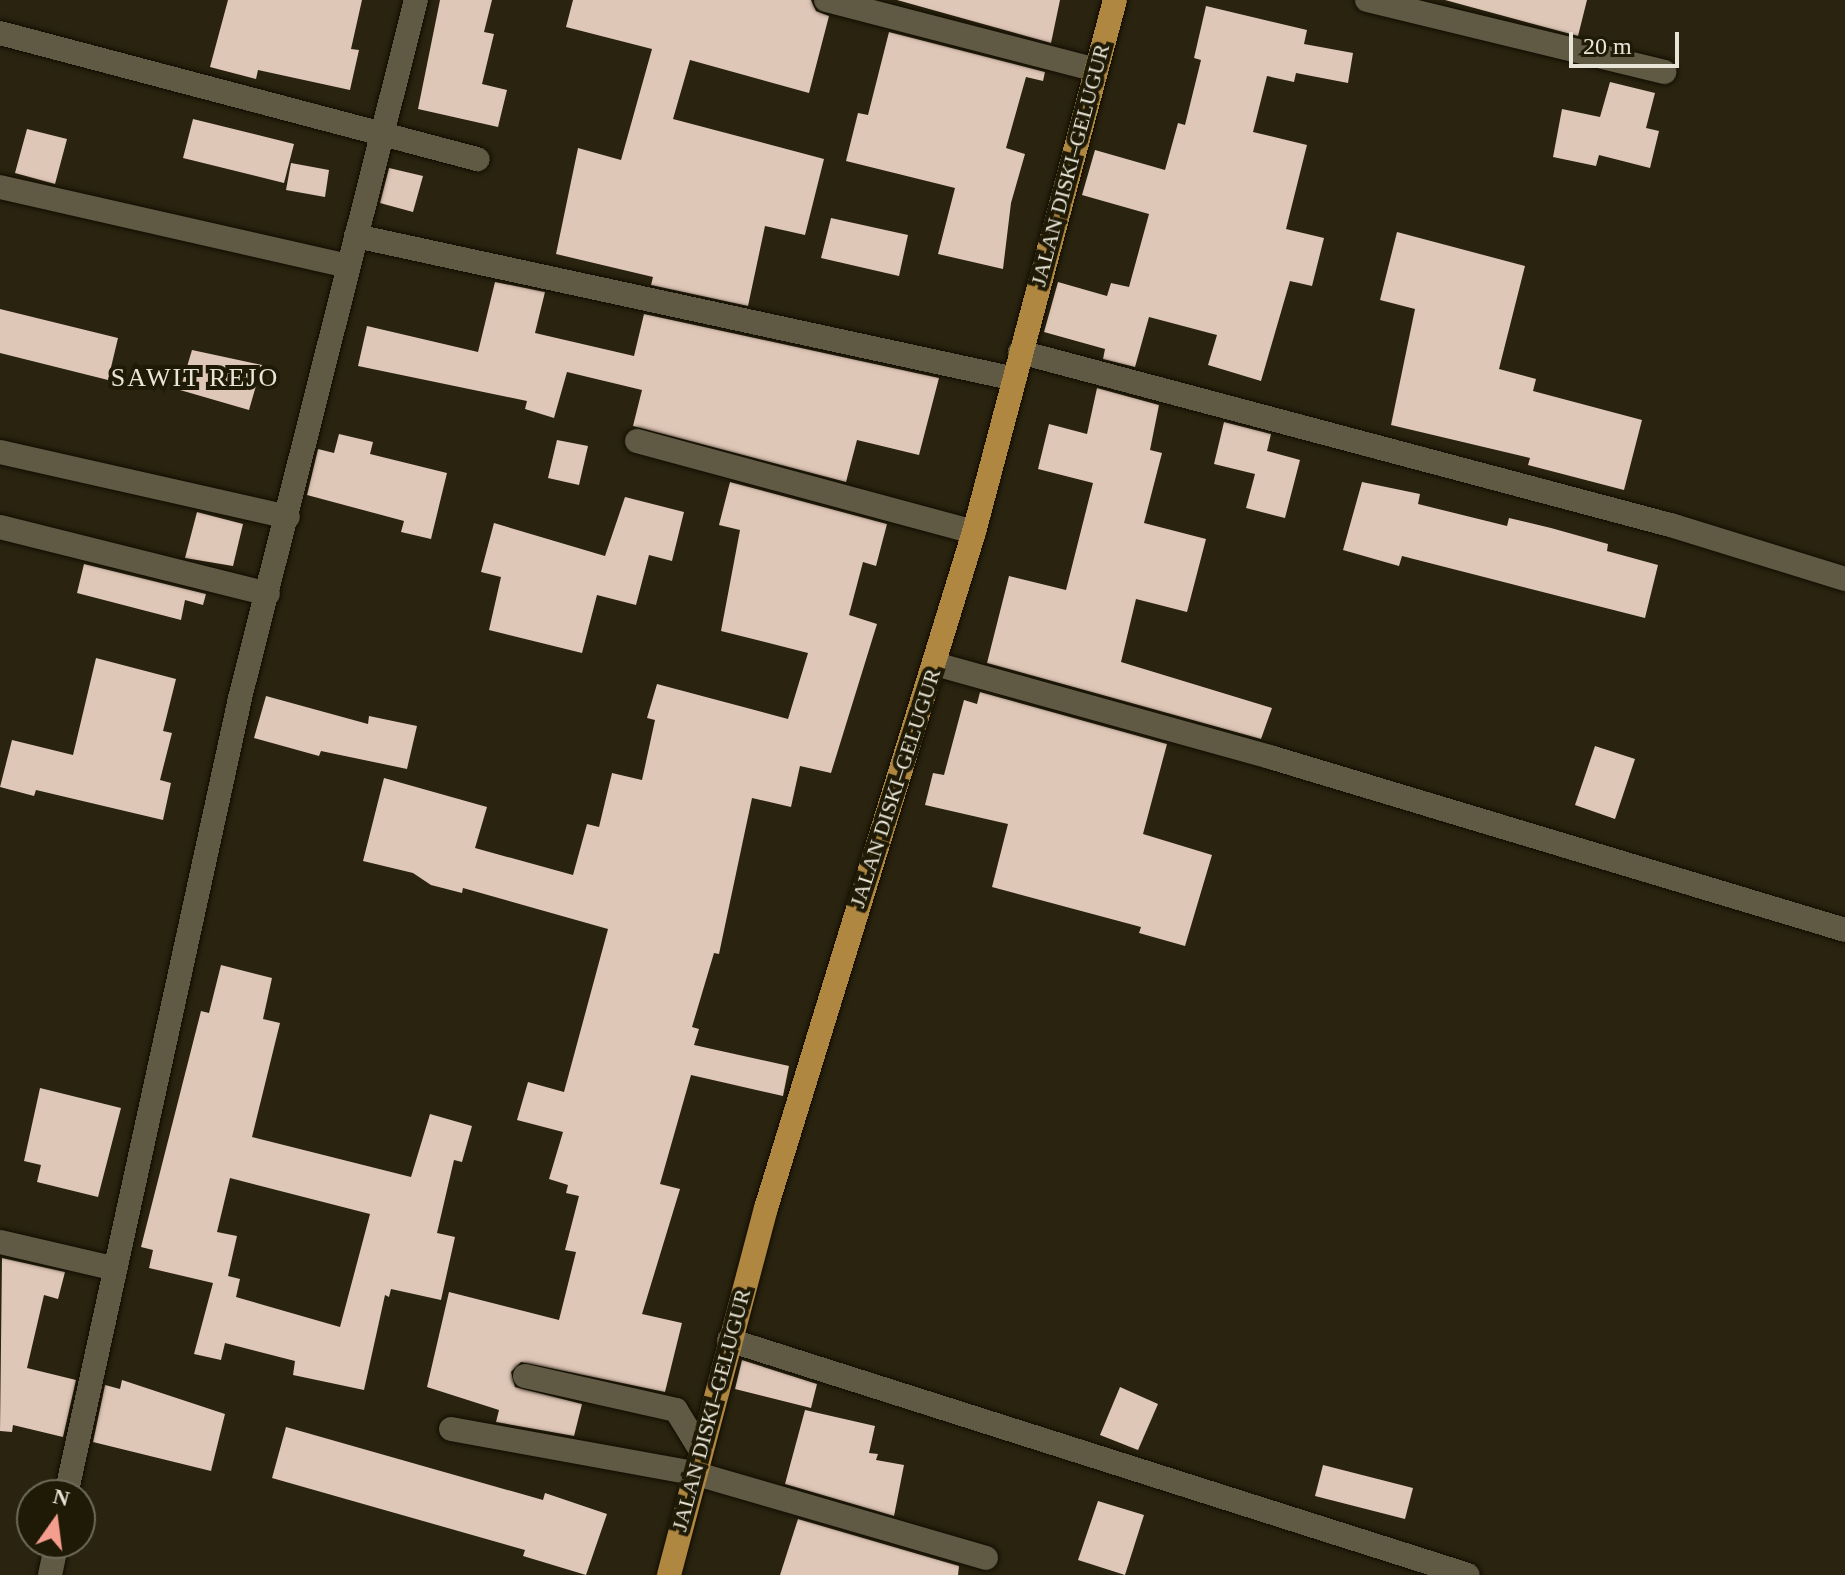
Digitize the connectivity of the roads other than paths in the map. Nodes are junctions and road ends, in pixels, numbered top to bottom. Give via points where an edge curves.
1 (826, 0) edge
2 (1115, 0) edge
3 (1367, 0) edge
4 (407, 2) edge
5 (0, 33) edge
6 (1096, 70) junction
7 (1664, 72) dead end
8 (380, 133) junction
9 (478, 159) dead end
10 (0, 187) edge
11 (356, 236) junction
12 (347, 266) junction
13 (1020, 352) junction
14 (1015, 379) junction
15 (637, 441) dead end
16 (0, 452) edge
17 (288, 517) junction
18 (0, 527) edge
19 (974, 532) junction
20 (1845, 579) edge
21 (268, 594) junction
22 (935, 664) junction
23 (1845, 930) edge
24 (0, 1242) edge
25 (112, 1268) junction
26 (729, 1340) junction
27 (525, 1376) dead end
28 (451, 1429) dead end
29 (697, 1461) junction
30 (69, 1479) edge
31 (986, 1558) dead end
32 (669, 1575) edge
33 (1468, 1575) edge

1 - 6 street
2 - 6 main road, JALAN DISKI–GELUGUR
3 - 7 street
4 - 8 street
5 - 8 street
6 - 13 main road, JALAN DISKI–GELUGUR
8 - 9 street
8 - 11 street
10 - 12 street
11 - 12 street
11 - 14 street
12 - 17 street
13 - 14 main road, JALAN DISKI–GELUGUR
13 - 20 street via 1674,526
14 - 19 main road, JALAN DISKI–GELUGUR
15 - 19 street
16 - 17 street
17 - 21 street
18 - 21 street
19 - 22 main road, JALAN DISKI–GELUGUR
21 - 25 street
22 - 23 street via 1270,757
22 - 26 main road, JALAN DISKI–GELUGUR
24 - 25 street
25 - 30 street
26 - 29 main road, JALAN DISKI–GELUGUR
26 - 33 street
27 - 29 street via 676,1410
28 - 29 street
29 - 31 street
29 - 32 main road, JALAN DISKI–GELUGUR

